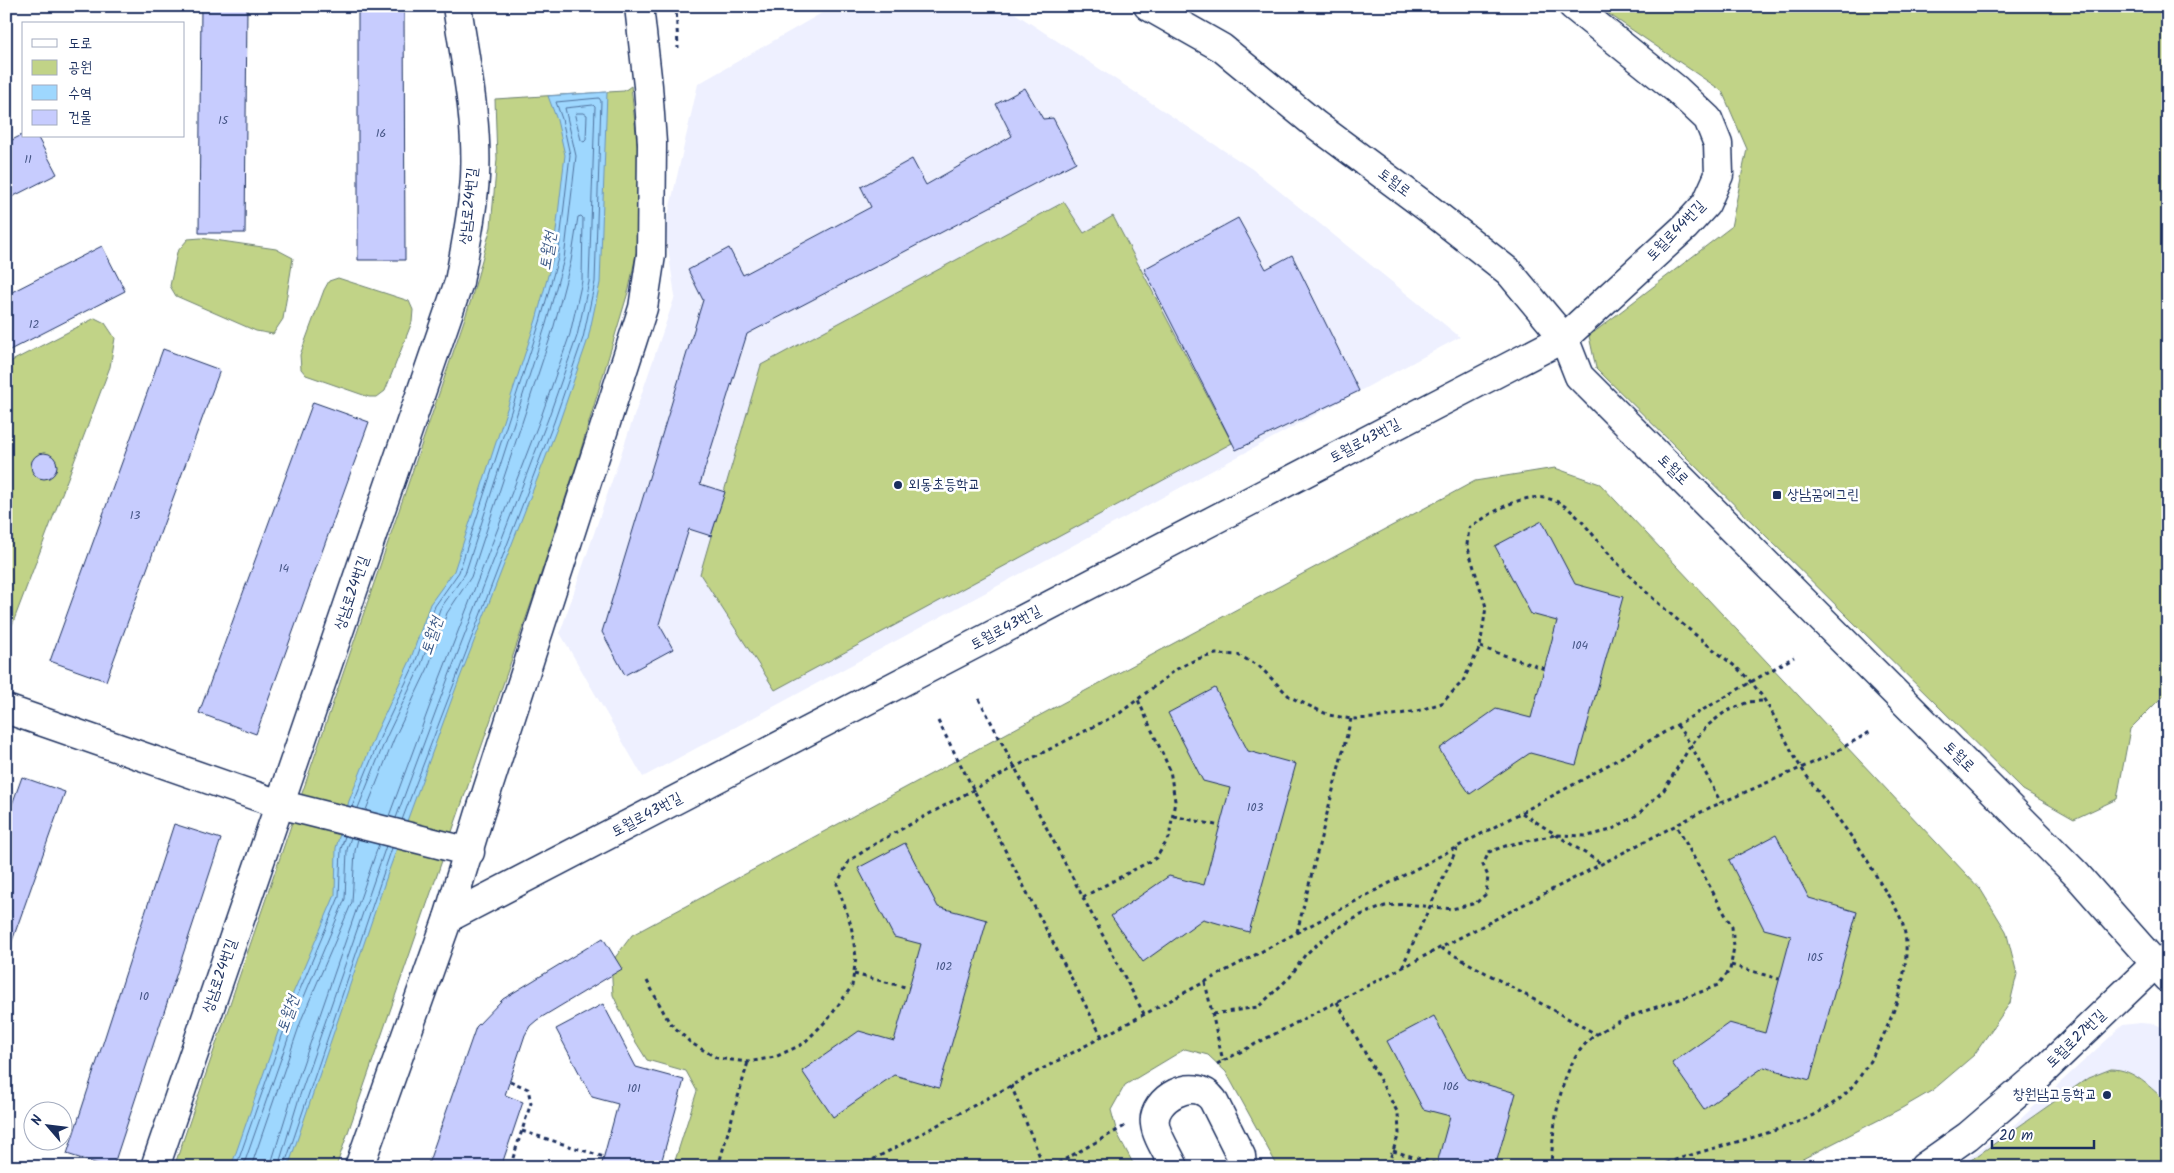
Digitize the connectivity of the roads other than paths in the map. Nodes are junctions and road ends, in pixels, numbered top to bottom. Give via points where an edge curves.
1 (457, 6) edge
2 (639, 6) edge
3 (1148, 6) edge
4 (1573, 6) edge
5 (1564, 338) junction
6 (6, 709) edge
7 (279, 804) junction
8 (470, 852) junction
9 (448, 918) junction
10 (2162, 971) edge
11 (155, 1167) edge
12 (359, 1167) edge
13 (1174, 1167) edge
14 (1242, 1167) edge
15 (1924, 1167) edge

1 - 7 street, 상남로24번길 via 473,121 475,176 458,282
2 - 8 street via 652,143 651,255 643,308
3 - 5 street, 토월로 via 1222,48 1316,125 1509,272
4 - 5 street, 토월로44번길 via 1708,119 1718,144 1719,175 1706,204
5 - 9 street, 토월로43번길
5 - 10 street, 토월로 via 1579,376 2077,875
6 - 7 street
7 - 8 street
7 - 11 street, 상남로24번길
8 - 9 street
9 - 12 street
10 - 15 street, 토월로27번길 via 1968,1136
13 - 14 street via 1155,1124 1156,1114 1168,1099 1194,1088 1213,1100 1241,1156

